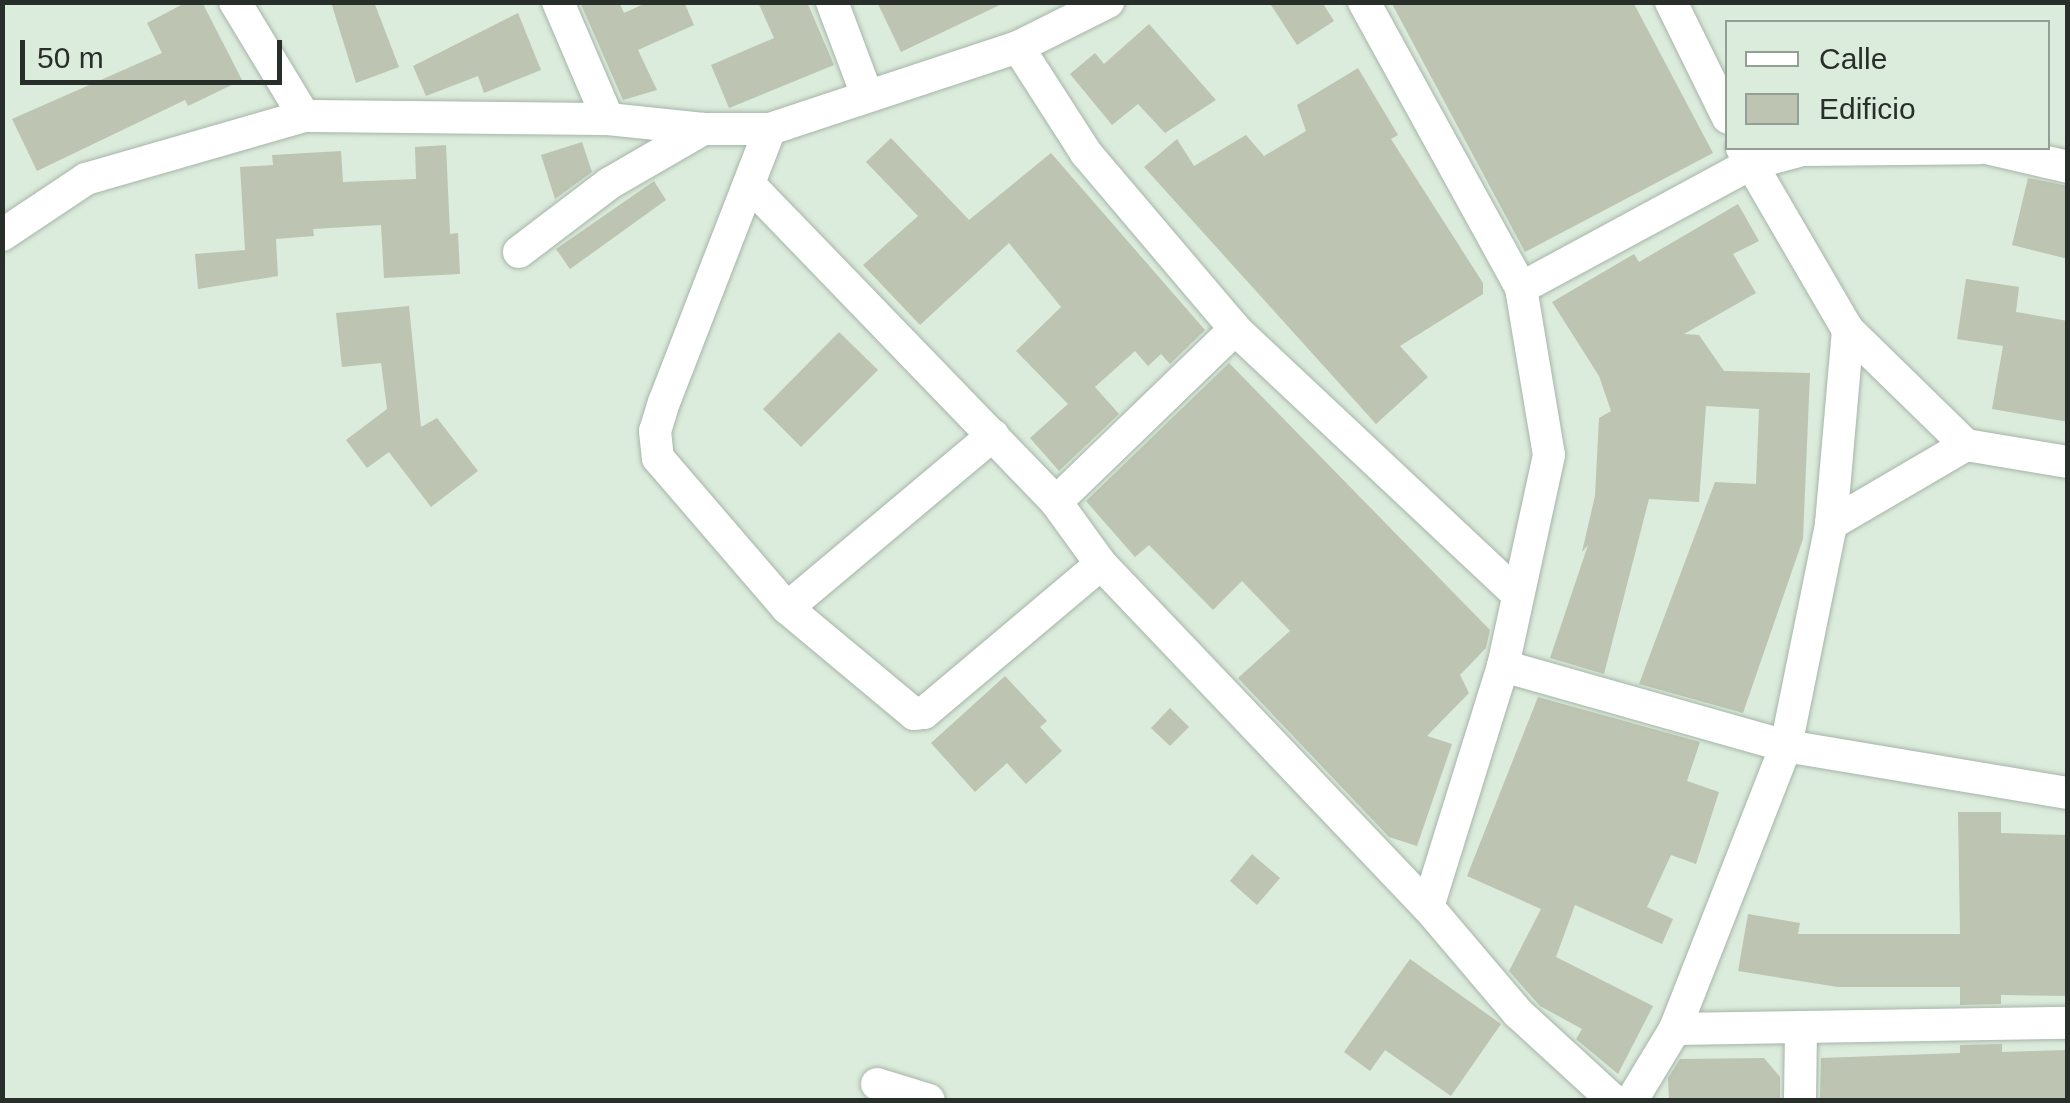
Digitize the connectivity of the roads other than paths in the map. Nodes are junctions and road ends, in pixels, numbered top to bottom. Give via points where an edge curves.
1 (234, 2) edge
2 (558, 2) edge
3 (832, 2) edge
4 (1108, 2) edge
5 (1364, 2) edge
6 (1672, 2) edge
7 (1018, 47) junction
8 (868, 95) junction
9 (1725, 112) edge
10 (304, 116) junction
11 (608, 119) junction
12 (703, 128) junction
13 (770, 128) junction
14 (1802, 150) edge
15 (1992, 150) edge
16 (1746, 156) edge
17 (2068, 167) edge
18 (749, 184) junction
19 (2, 235) edge
20 (519, 252) dead end
21 (1521, 288) junction
22 (1236, 330) junction
23 (1848, 330) junction
24 (993, 435) junction
25 (1966, 444) junction
26 (2068, 462) edge
27 (1056, 502) junction
28 (1831, 524) junction
29 (1101, 564) junction
30 (1518, 595) junction
31 (787, 608) junction
32 (1502, 666) junction
33 (1786, 746) junction
34 (2068, 793) edge
35 (1428, 907) junction
36 (2068, 1023) edge
37 (1801, 1027) junction
38 (1675, 1029) junction
39 (877, 1084) dead end
40 (930, 1100) edge
41 (1613, 1100) edge
42 (1632, 1100) edge
43 (1800, 1100) edge

1 - 10 street
2 - 11 street
3 - 8 street
4 - 7 street
5 - 21 street
6 - 9 street
7 - 8 street
7 - 22 street via 1086,153
8 - 13 street
10 - 11 street
10 - 19 street via 86,179
11 - 12 street
12 - 13 street
12 - 20 street via 610,183
13 - 18 street
14 - 16 street
15 - 17 street
16 - 21 street
16 - 23 street
18 - 24 street
18 - 31 street via 655,431 658,458
21 - 30 street via 1549,455
22 - 27 street
22 - 30 street
23 - 25 street
23 - 28 street
24 - 27 street
24 - 31 street
25 - 26 street
25 - 28 street
27 - 29 street
28 - 33 street
29 - 31 street via 914,714
29 - 35 street
30 - 32 street
32 - 33 street
32 - 35 street
33 - 34 street
33 - 38 street
35 - 41 street via 1518,1013
36 - 37 street
37 - 38 street
37 - 43 street
38 - 42 street
39 - 40 street

